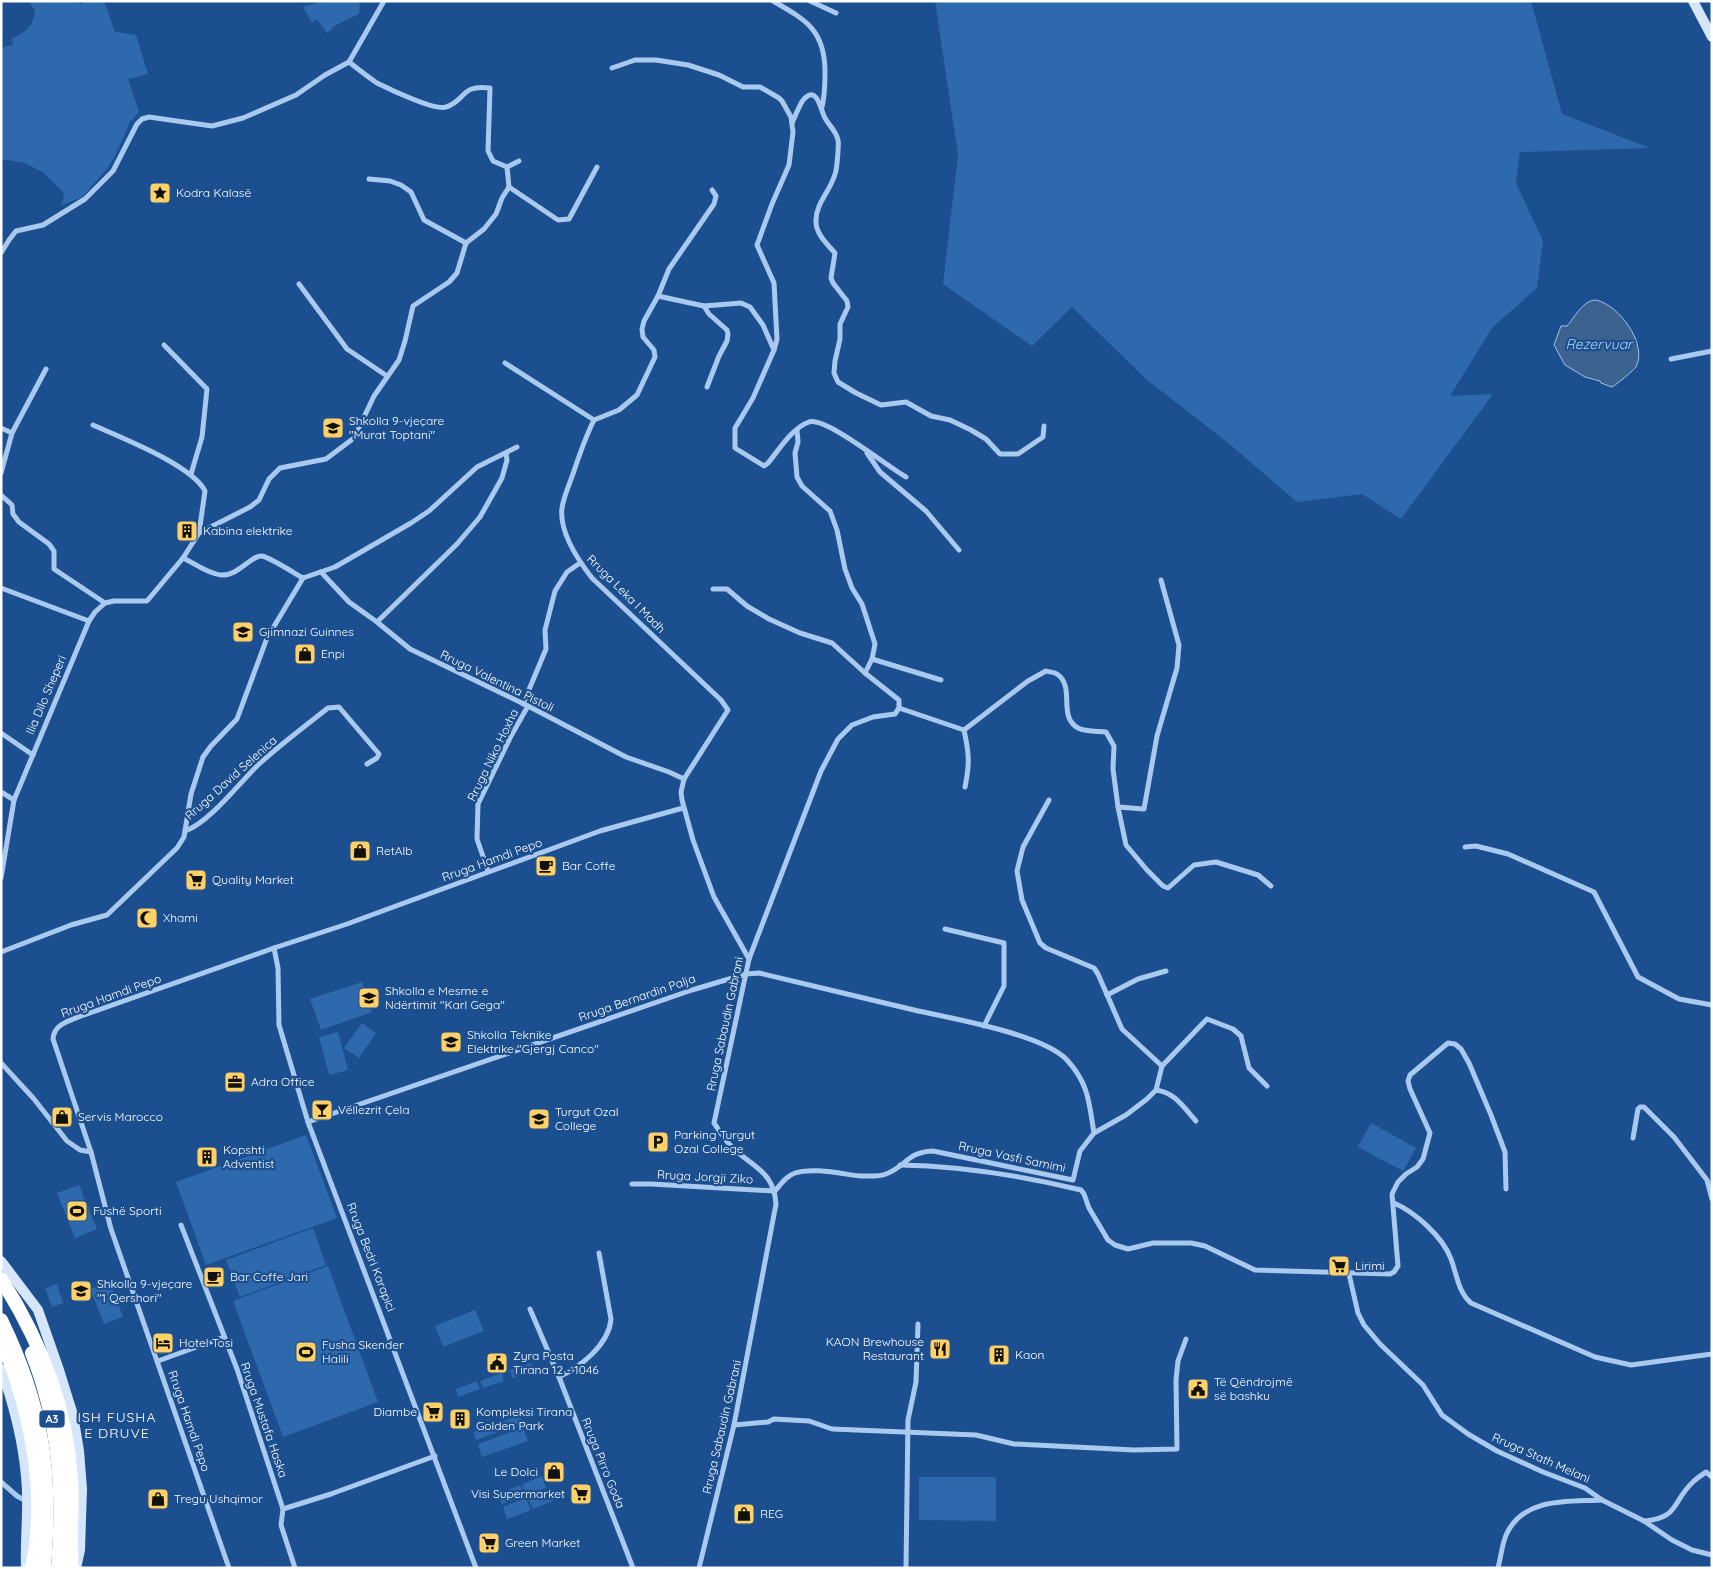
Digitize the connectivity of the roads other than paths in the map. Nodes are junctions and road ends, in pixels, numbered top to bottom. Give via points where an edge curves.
1 (384, 1) edge
2 (773, 1) edge
3 (810, 1) edge
4 (1693, 1) edge
5 (836, 13) dead end
6 (1712, 37) edge
7 (349, 62) junction
8 (612, 68) dead end
9 (822, 107) junction
10 (792, 123) junction
11 (519, 161) dead end
12 (507, 167) junction
13 (597, 167) dead end
14 (369, 179) dead end
15 (509, 187) junction
16 (712, 190) dead end
17 (466, 244) junction
18 (1, 253) edge
19 (299, 284) dead end
20 (658, 296) junction
21 (704, 306) junction
22 (164, 345) dead end
23 (774, 350) junction
24 (1712, 351) edge
25 (1671, 359) dead end
26 (505, 362) dead end
27 (46, 369) dead end
28 (387, 376) junction
29 (706, 388) dead end
30 (594, 420) junction
31 (93, 425) dead end
32 (1044, 426) dead end
33 (1, 428) edge
34 (797, 430) junction
35 (12, 433) junction
36 (517, 447) dead end
37 (865, 450) junction
38 (506, 453) junction
39 (1, 473) edge
40 (190, 474) junction
41 (906, 477) dead end
42 (1, 495) edge
43 (199, 533) junction
44 (959, 550) dead end
45 (183, 558) junction
46 (580, 563) junction
47 (321, 572) junction
48 (303, 578) junction
49 (1161, 580) dead end
50 (1, 588) edge
51 (713, 589) dead end
52 (105, 603) junction
53 (89, 621) junction
54 (377, 622) junction
55 (872, 659) junction
56 (865, 673) junction
57 (941, 680) dead end
58 (526, 705) junction
59 (899, 708) junction
60 (964, 730) junction
61 (1, 733) edge
62 (32, 755) junction
63 (367, 764) dead end
64 (684, 779) junction
65 (965, 787) dead end
66 (1, 792) edge
67 (14, 800) junction
68 (1049, 800) dead end
69 (1118, 807) junction
70 (683, 808) junction
71 (186, 831) junction
72 (1, 839) edge
73 (8, 840) junction
74 (1465, 847) dead end
75 (488, 871) junction
76 (1, 878) edge
77 (1271, 886) dead end
78 (945, 929) dead end
79 (274, 948) junction
80 (1, 952) edge
81 (749, 959) junction
82 (1166, 971) dead end
83 (746, 974) junction
84 (1107, 995) junction
85 (1712, 1005) edge
86 (984, 1026) junction
87 (1, 1063) edge
88 (1162, 1066) junction
89 (1267, 1086) dead end
90 (1156, 1090) junction
91 (1196, 1121) dead end
92 (308, 1122) junction
93 (1094, 1133) junction
94 (1633, 1138) dead end
95 (91, 1152) junction
96 (900, 1165) junction
97 (632, 1184) dead end
98 (1506, 1189) dead end
99 (775, 1191) junction
100 (1712, 1198) edge
101 (1394, 1203) junction
102 (181, 1225) dead end
103 (599, 1253) dead end
104 (1, 1260) edge
105 (1350, 1274) junction
106 (1, 1279) edge
107 (1, 1292) edge
108 (530, 1310) dead end
109 (1, 1320) edge
110 (918, 1324) dead end
111 (224, 1337) junction
112 (1186, 1339) dead end
113 (1, 1340) edge
114 (1712, 1354) edge
115 (158, 1361) junction
116 (1, 1369) edge
117 (559, 1377) junction
118 (734, 1425) junction
119 (908, 1433) junction
120 (435, 1456) junction
121 (1712, 1477) edge
122 (1, 1482) edge
123 (1602, 1500) junction
124 (27, 1502) junction
125 (283, 1508) junction
126 (1644, 1521) junction
127 (1712, 1555) edge
128 (54, 1559) edge
129 (26, 1568) edge
130 (32, 1568) edge
131 (44, 1568) edge
132 (72, 1568) edge
133 (76, 1568) edge
134 (229, 1568) edge
135 (295, 1568) edge
136 (476, 1568) edge
137 (633, 1568) edge
138 (699, 1568) edge
139 (906, 1568) edge
140 (1498, 1568) edge

1 - 7 street
2 - 9 street via 812,27 822,44 825,74
3 - 5 street
4 - 6 main road
7 - 12 street via 378,83 434,108 445,108 479,86 490,88 488,151 493,161
7 - 18 street via 296,95 243,118 212,126 149,117 142,119 113,171 85,199 43,225 16,231
8 - 10 street via 635,60 656,60 699,68 743,87 765,89 782,102
9 - 10 street via 814,96 804,99
9 - 32 street via 838,141 836,174 815,221 818,231 834,253 831,278 848,307 840,324 835,361 834,373 838,382 881,405 906,402 931,416 971,430 986,439 1000,454 1018,454 1043,437
10 - 23 street via 789,166 757,245 774,283 777,339
11 - 12 street
12 - 15 street
13 - 15 street via 569,219 564,221
14 - 17 street via 401,185 411,192 424,220
15 - 17 street via 496,214
16 - 20 street via 716,196 714,204 669,269
17 - 28 street via 457,273 413,306 399,360
19 - 28 street via 347,348
20 - 21 street
20 - 30 street via 642,329 655,357 637,395 618,410
21 - 23 street via 741,303 750,307 763,325
21 - 29 street via 728,334
22 - 40 street via 207,389 202,437
23 - 34 street via 753,398 735,428 735,448 764,466
24 - 25 street
26 - 30 street
27 - 35 street
28 - 43 street via 354,438 326,459 280,468 250,508
30 - 46 street, Rruga Leka I Madh via 562,509 563,526
31 - 40 street
33 - 35 street
34 - 37 street via 807,422 824,423
34 - 55 street via 797,477 802,486 830,511 845,569 862,604 875,644
35 - 39 street
36 - 38 street
37 - 41 street
37 - 44 street via 880,472 926,511
38 - 47 street via 477,467 411,524
38 - 54 street via 502,478 480,517 458,544
40 - 43 street via 205,491
42 - 52 street via 12,505 13,514 19,522 49,544 54,551 54,569
43 - 45 street
45 - 48 street via 222,575 236,572 255,558 264,556
45 - 52 street via 147,601
46 - 58 street, Rruga Niko Hoxha via 567,572 555,591 545,630 546,649
46 - 64 street, Rruga Leka I Madh via 728,710
47 - 48 street
47 - 54 street, Rruga Valentina Pistoli via 349,602
48 - 71 street via 267,638 237,719 203,756 191,794
49 - 69 street via 1179,645 1177,668 1157,736 1144,809
50 - 53 street
51 - 56 street via 727,589 769,619 832,643
52 - 53 street, Ilia Dilo Sheperi
53 - 62 street, Ilia Dilo Sheperi
54 - 58 street, Rruga Valentina Pistoli via 410,649
55 - 56 street
55 - 57 street
56 - 59 street via 899,700
58 - 64 street, Rruga Valentina Pistoli via 626,757
58 - 75 street, Rruga Niko Hoxha via 478,804 477,840
59 - 60 street
59 - 81 street, Rruga Sabaudin Gabrani via 896,714 873,717 852,725 838,739 821,771
60 - 65 street via 970,755
60 - 69 street via 1034,678 1046,671 1057,674 1065,684 1068,717 1072,723 1080,729 1106,732 1114,746 1113,769
61 - 62 street
62 - 67 street, Ilia Dilo Sheperi
63 - 71 street, Rruga David Selenica via 379,754 339,707 328,708 260,763 204,820
64 - 70 street, Rruga Leka I Madh via 681,792
66 - 67 street
67 - 73 street, Ilia Dilo Sheperi
68 - 84 street via 1023,847 1017,871 1022,900 1040,942 1046,948 1094,968
69 - 77 street via 1126,845 1163,886 1172,886 1194,865 1216,862 1258,875
70 - 75 street, Rruga Hamdi Pepo via 600,831
70 - 81 street, Rruga Leka I Madh via 714,897
71 - 80 street, Rruga David Selenica via 177,848 107,915
72 - 73 street
73 - 76 street, Ilia Dilo Sheperi
74 - 85 street via 1476,846 1508,854 1594,892 1638,977 1679,999
75 - 79 street, Rruga Hamdi Pepo
78 - 86 street via 1004,943 1004,986
79 - 92 street, Rruga Bedri Karapici via 278,968 279,1025
79 - 95 street, Rruga Hamdi Pepo via 57,1027 53,1039
81 - 83 street, Rruga Sabaudin Gabrani
82 - 84 street via 1138,979
83 - 86 street via 759,973
83 - 92 street, Rruga Bernardin Palja
83 - 99 street, Rruga Sabaudin Gabrani via 714,1123 728,1144 768,1177
84 - 88 street via 1122,1029
86 - 93 street via 1027,1038 1066,1059 1088,1092
87 - 95 street via 68,1141 80,1150
88 - 89 street via 1208,1019 1242,1036 1249,1068
88 - 90 street
90 - 91 street via 1173,1095
90 - 93 street, Rruga Vasfi Samimi via 1126,1115
92 - 120 street, Rruga Bedri Karapici
93 - 96 street, Rruga Vasfi Samimi via 1080,1151 1073,1180 933,1151 921,1151
94 - 100 street via 1638,1109 1644,1107 1674,1137 1707,1180
95 - 115 street, Rruga Hamdi Pepo via 111,1229
96 - 99 street via 886,1174 868,1176 808,1171 794,1173
96 - 105 street via 953,1168 1081,1190 1108,1240 1128,1249 1153,1243 1191,1243 1205,1246 1255,1270
97 - 99 street, Rruga Jorgji Ziko
98 - 101 street via 1505,1152 1490,1114 1469,1063 1455,1044 1448,1043 1410,1075 1410,1088 1430,1133 1423,1159 1398,1182 1392,1194
99 - 118 street, Rruga Sabaudin Gabrani via 770,1239
101 - 105 street via 1398,1266 1390,1274
101 - 114 street via 1416,1216 1441,1242 1450,1256 1463,1297 1471,1304 1595,1357 1620,1364
102 - 111 street, Rruga Mustafa Haska
103 - 117 street via 610,1328 583,1363
104 - 133 main road via 38,1310 71,1407 82,1489 80,1550
105 - 123 street, Rruga Stath Melani via 1364,1325 1423,1385 1442,1415 1497,1451 1586,1488
106 - 132 highway via 42,1354 61,1413 71,1479
107 - 128 highway, A3 via 28,1345 52,1420 62,1517
108 - 117 street, Rruga Pirro Goda
109 - 128 highway, A3 via 20,1360 41,1435
110 - 119 street via 916,1382
111 - 115 street
111 - 125 street, Rruga Mustafa Haska
112 - 119 street via 1178,1361 1176,1380 1177,1449 1014,1444 976,1435
113 - 130 highway via 22,1399 33,1453 37,1522
115 - 134 street, Rruga Hamdi Pepo
116 - 124 main road via 19,1431 26,1470
117 - 137 street, Rruga Pirro Goda
118 - 119 street via 774,1419 809,1421 832,1430
118 - 138 street, Rruga Sabaudin Gabrani
119 - 139 street
120 - 125 street
120 - 136 street, Rruga Bedri Karapici
121 - 126 street via 1706,1472 1692,1482 1669,1514 1658,1520
122 - 124 street
123 - 126 street, Rruga Stath Melani
123 - 140 street via 1550,1503 1532,1508 1518,1518 1507,1534
124 - 129 main road
125 - 135 street, Rruga Mustafa Haska via 281,1525
126 - 127 street, Rruga Stath Melani via 1692,1550
128 - 131 highway, A3

